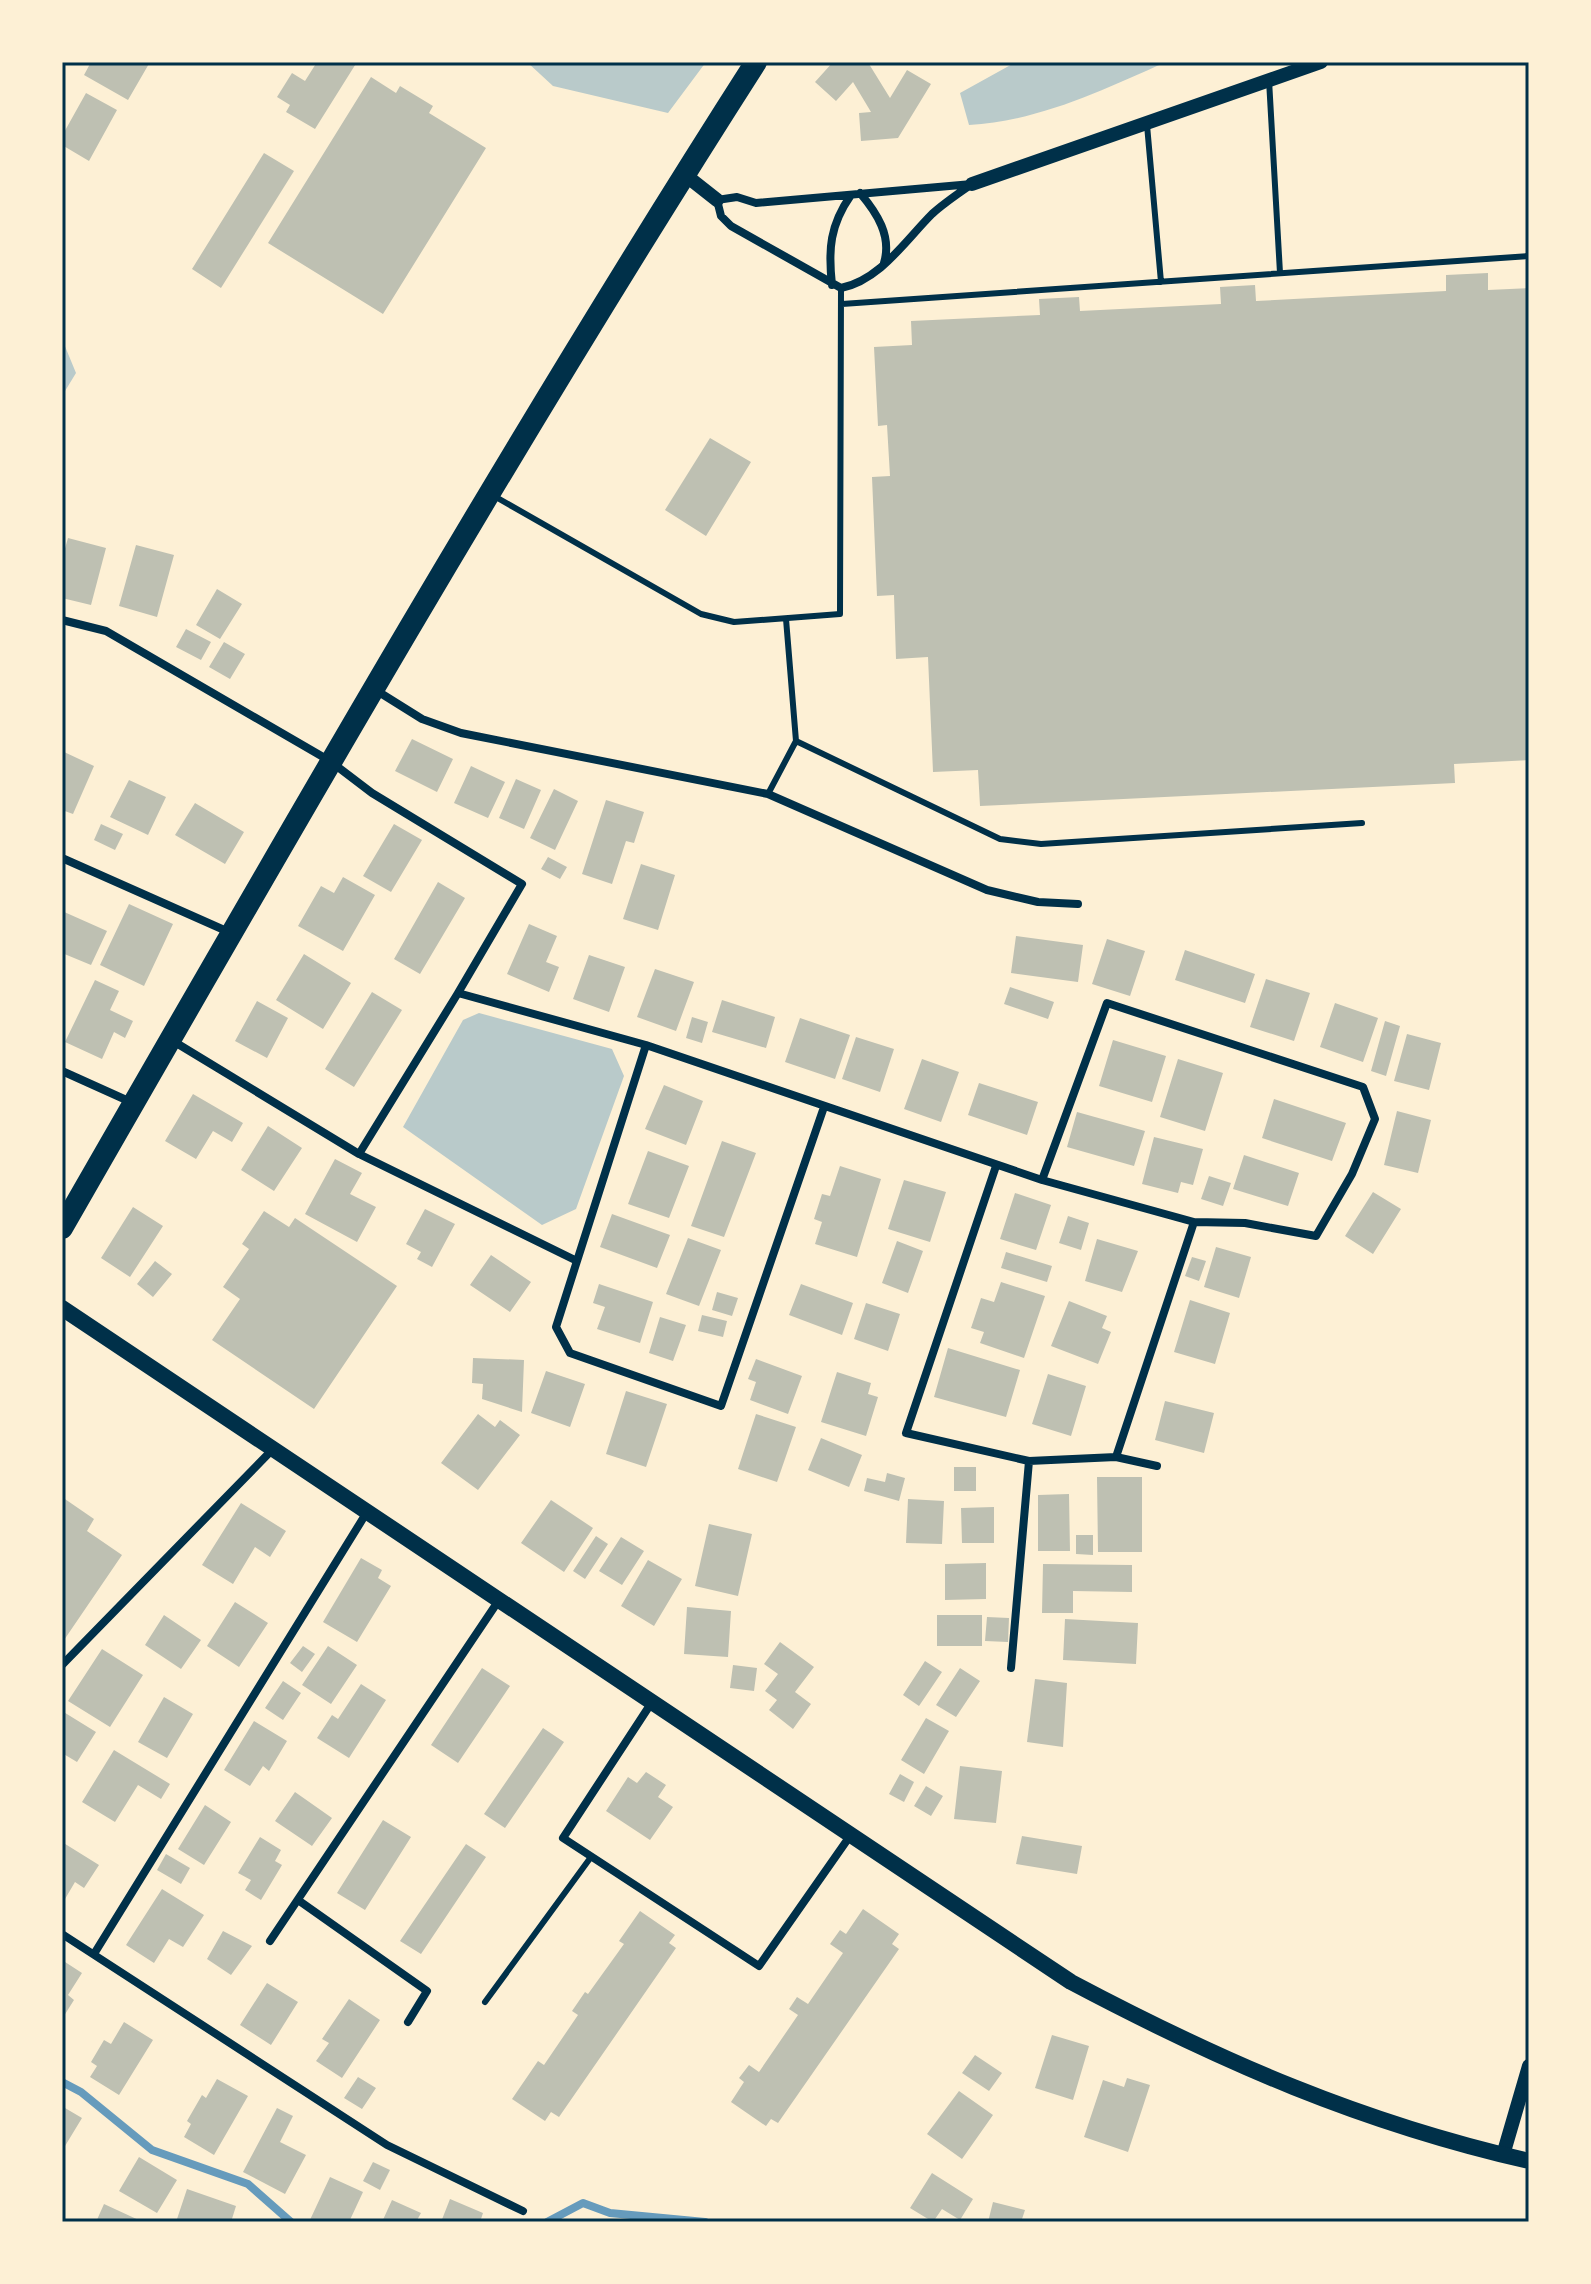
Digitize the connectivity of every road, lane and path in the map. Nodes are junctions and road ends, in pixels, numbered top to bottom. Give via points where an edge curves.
1 (756, 62) edge
2 (1321, 62) edge
3 (1269, 80) junction
4 (1147, 125) junction
5 (684, 174) junction
6 (972, 184) junction
7 (855, 194) junction
8 (717, 200) junction
9 (1529, 256) edge
10 (883, 264) junction
11 (1280, 273) junction
12 (1161, 282) junction
13 (836, 286) junction
14 (842, 304) junction
15 (491, 494) junction
16 (786, 619) junction
17 (62, 620) edge
18 (374, 688) junction
19 (796, 741) junction
20 (330, 761) junction
21 (768, 794) junction
22 (1362, 823) dead end
23 (62, 858) edge
24 (1078, 904) dead end
25 (232, 933) junction
26 (458, 993) junction
27 (170, 1040) junction
28 (646, 1045) junction
29 (62, 1071) edge
30 (134, 1103) junction
31 (824, 1107) junction
32 (359, 1154) junction
33 (996, 1166) junction
34 (1042, 1180) junction
35 (1194, 1222) junction
36 (62, 1228) edge
37 (577, 1261) junction
38 (62, 1308) edge
39 (273, 1448) junction
40 (1116, 1457) junction
41 (1029, 1461) junction
42 (1157, 1466) dead end
43 (367, 1511) junction
44 (499, 1600) junction
45 (62, 1665) edge
46 (1011, 1668) dead end
47 (652, 1702) junction
48 (850, 1836) junction
49 (591, 1857) junction
50 (298, 1900) junction
51 (62, 1934) edge
52 (270, 1941) dead end
53 (94, 1954) junction
54 (485, 2002) dead end
55 (408, 2022) dead end
56 (1529, 2066) edge
57 (1503, 2155) junction
58 (1529, 2161) edge
59 (523, 2211) dead end

1 - 5 highway
2 - 3 street
3 - 4 street
3 - 11 lane
4 - 6 street
4 - 12 lane
5 - 8 street
5 - 15 highway
6 - 7 street
6 - 10 street via 935,211
7 - 8 street via 756,203 737,197
7 - 10 street via 881,222 886,240
7 - 13 street via 829,243
8 - 13 street via 721,216 731,226
9 - 11 lane
10 - 13 street via 858,284
11 - 12 lane
12 - 14 lane
13 - 14 lane
14 - 16 lane via 840,614
15 - 16 lane via 701,614 734,622
15 - 18 highway
16 - 19 lane
17 - 20 street via 106,631
18 - 20 highway
18 - 21 street via 422,719 461,733
19 - 21 lane
19 - 22 lane via 1000,839 1041,844
20 - 25 highway
20 - 26 street via 372,793 522,884
21 - 24 street via 987,890 1038,902
23 - 25 street
25 - 27 highway
26 - 28 street
26 - 32 street
27 - 30 highway
27 - 32 street
28 - 31 street
28 - 37 street
29 - 30 street
30 - 36 highway
31 - 33 street
31 - 37 street via 721,1406 570,1353 556,1327
32 - 37 street
33 - 34 street
33 - 41 street via 906,1433
34 - 35 street
34 - 35 street via 1107,1003 1363,1087 1375,1119 1352,1174 1316,1236 1245,1223
35 - 40 street
38 - 39 main road
39 - 43 main road
39 - 45 street
40 - 41 street
40 - 42 street
41 - 46 street
43 - 44 main road
43 - 53 street
44 - 47 main road
44 - 50 street
47 - 48 main road
47 - 49 street via 563,1838
48 - 49 street via 759,1966
48 - 57 main road via 1071,1982 1177,2038 1298,2092 1460,2146
49 - 54 lane
50 - 52 street
50 - 55 street via 427,1991
51 - 53 street
53 - 59 street via 387,2145
56 - 57 street
57 - 58 main road

